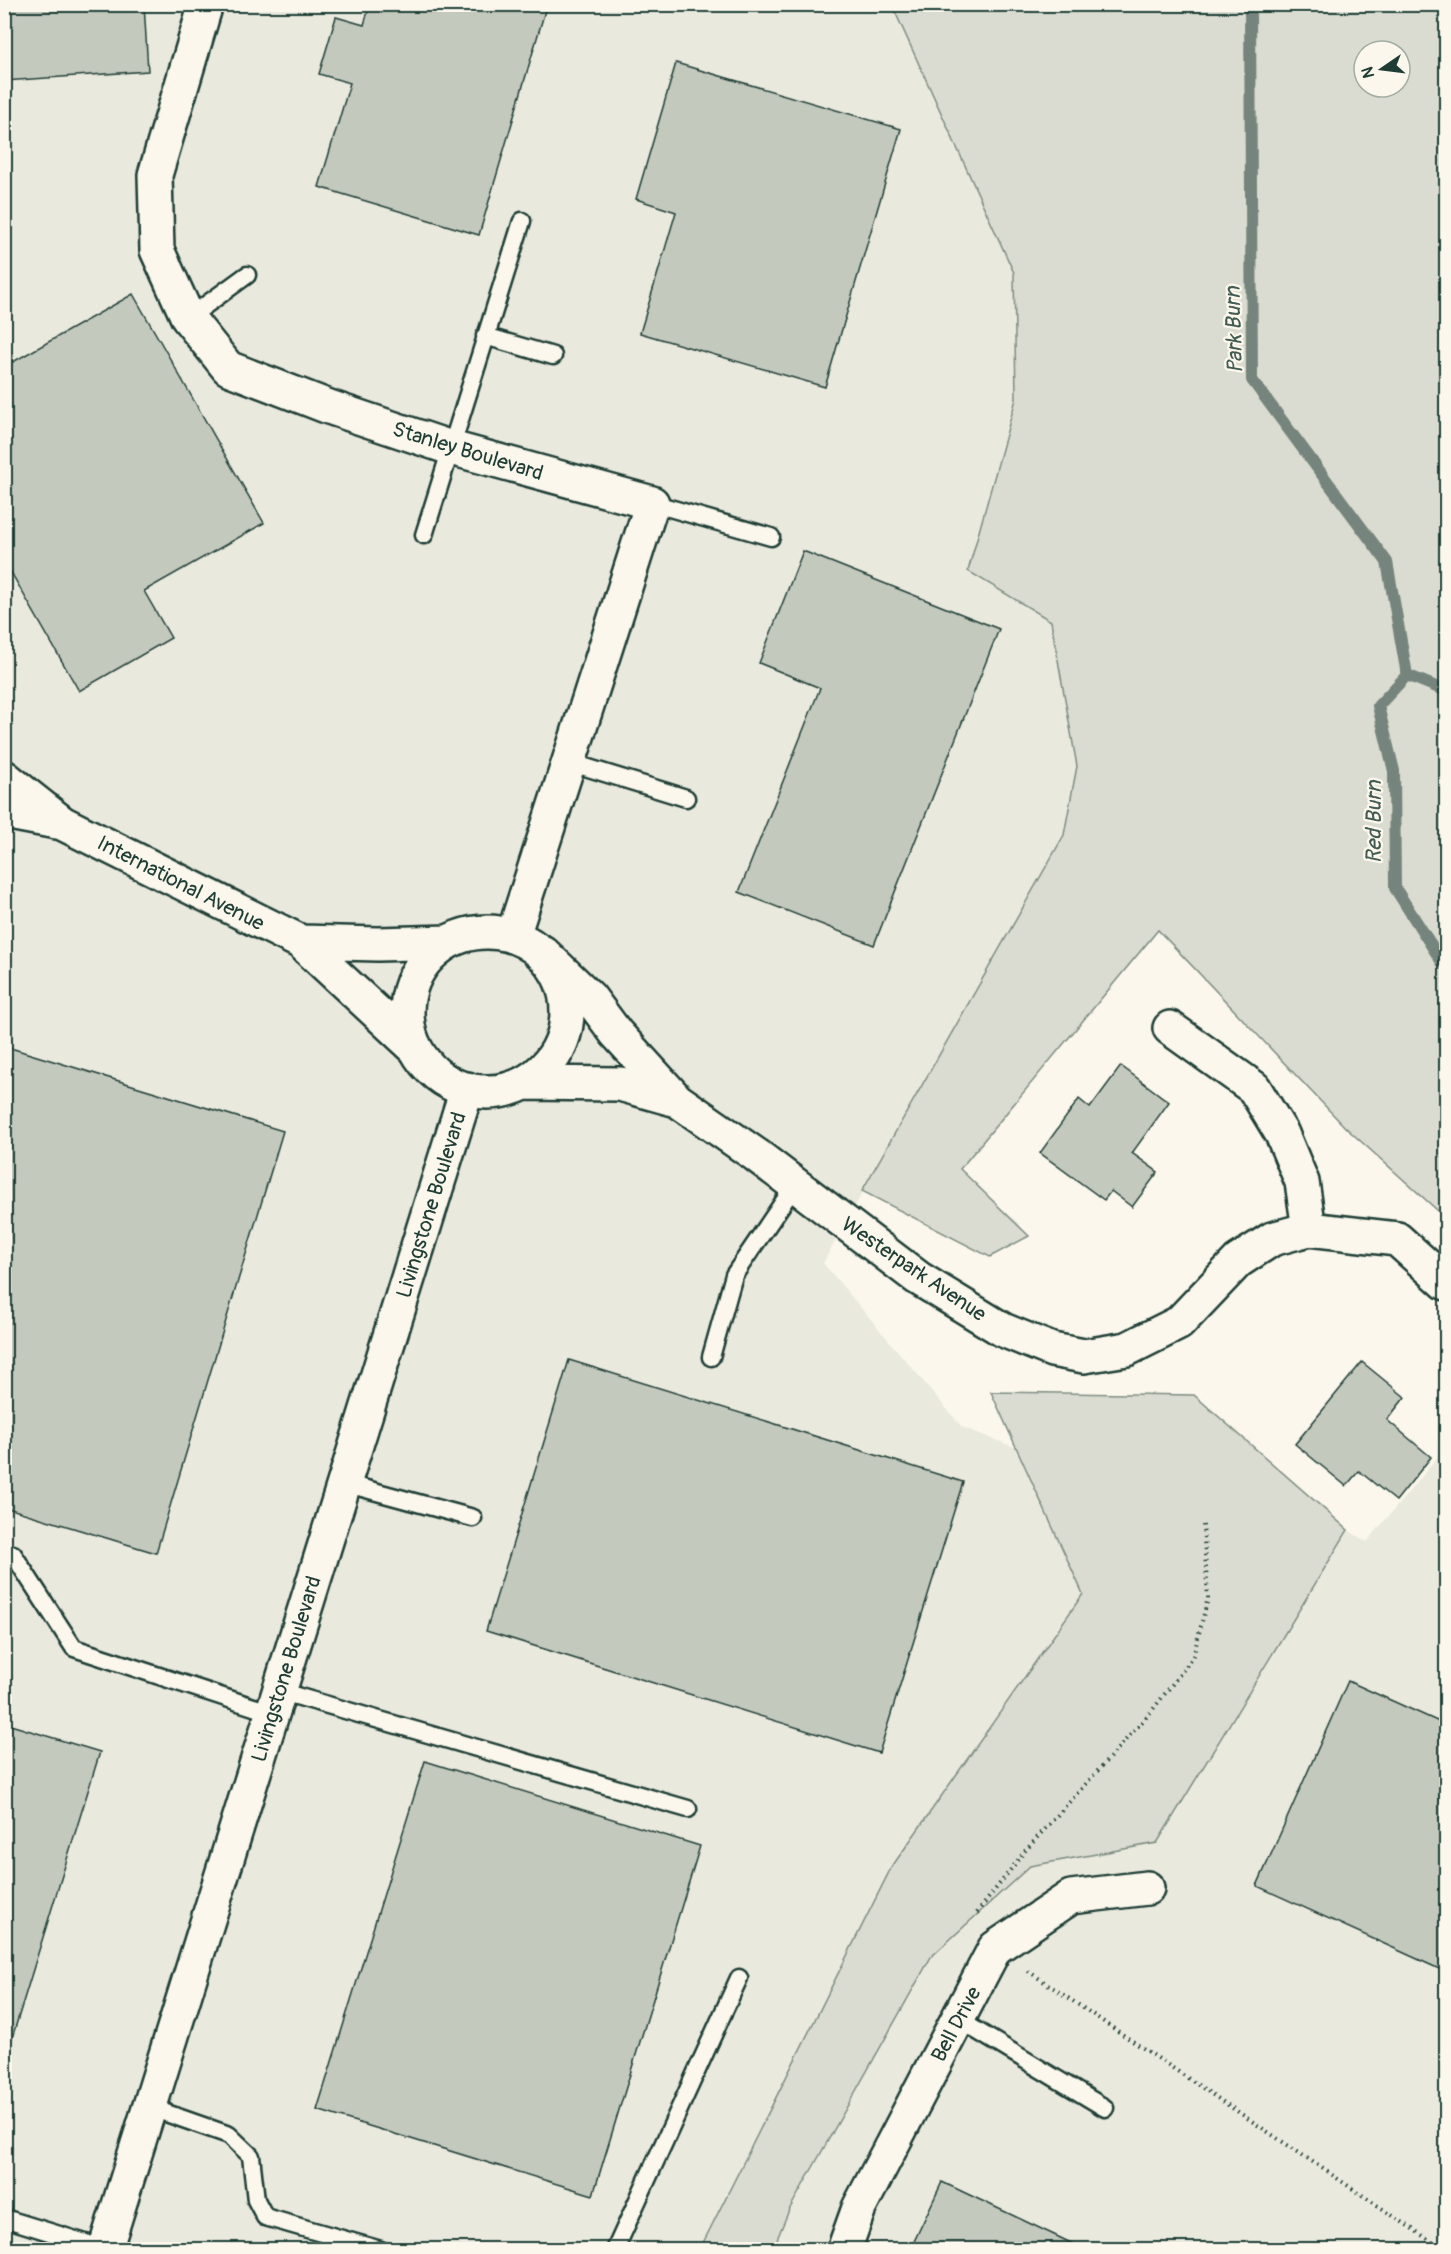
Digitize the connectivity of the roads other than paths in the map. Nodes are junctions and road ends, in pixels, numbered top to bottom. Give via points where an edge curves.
1 (206, 4) edge
2 (522, 221) dead end
3 (247, 275) dead end
4 (188, 318) junction
5 (485, 336) junction
6 (553, 356) dead end
7 (451, 448) junction
8 (652, 503) junction
9 (424, 535) dead end
10 (771, 537) dead end
11 (569, 762) junction
12 (4, 777) edge
13 (686, 798) dead end
14 (4, 812) edge
15 (62, 823) junction
16 (513, 936) junction
17 (301, 942) junction
18 (448, 942) junction
19 (542, 952) junction
20 (1170, 1028) dead end
21 (416, 1048) junction
22 (525, 1083) junction
23 (467, 1089) junction
24 (677, 1100) junction
25 (795, 1185) junction
26 (1309, 1229) junction
27 (1446, 1283) edge
28 (711, 1358) dead end
29 (344, 1483) junction
30 (473, 1518) dead end
31 (4, 1552) edge
32 (276, 1702) junction
33 (688, 1809) dead end
34 (1147, 1887) dead end
35 (739, 1978) dead end
36 (959, 2020) junction
37 (149, 2107) junction
38 (1105, 2108) dead end
39 (4, 2218) edge
40 (105, 2249) edge
41 (381, 2250) edge
42 (615, 2250) edge
43 (844, 2250) edge

1 - 4 street, Stanley Boulevard via 155,175 157,250
2 - 5 lane
3 - 4 lane
4 - 7 street, Stanley Boulevard via 228,368
5 - 6 lane
5 - 7 lane
7 - 8 street, Stanley Boulevard
7 - 9 lane
8 - 10 lane
8 - 11 street
11 - 13 lane
11 - 16 street
12 - 15 street, International Avenue
14 - 15 street, International Avenue
15 - 17 street, International Avenue
16 - 18 street via 491,932 468,934
16 - 19 street
17 - 18 street, International Avenue
17 - 21 street, International Avenue
18 - 21 street via 429,957 415,977 408,1001 408,1025
19 - 22 street via 558,973 566,997 567,1022 555,1054 545,1068
19 - 24 street, Westerpark Avenue via 590,998
20 - 26 street via 1254,1088 1282,1134 1302,1182
21 - 23 street via 429,1067
22 - 23 street via 506,1090
22 - 24 street, Westerpark Avenue via 620,1084
23 - 29 street, Livingstone Boulevard
24 - 25 street, Westerpark Avenue
25 - 26 street, Westerpark Avenue via 918,1278 1003,1330 1052,1350 1084,1356 1127,1349 1179,1323 1238,1261 1272,1239
25 - 28 lane via 734,1275
26 - 27 street, Westerpark Avenue via 1397,1239
29 - 30 lane
29 - 32 street, Livingstone Boulevard
31 - 32 lane via 13,1554 74,1648
32 - 33 lane
32 - 37 street, Livingstone Boulevard
34 - 36 street, Bell Drive via 1071,1897 995,1948
35 - 42 lane
36 - 38 lane
36 - 43 street, Bell Drive via 860,2208
37 - 40 street, Livingstone Boulevard
37 - 41 lane via 229,2135 251,2156 256,2200 265,2217
39 - 40 lane

